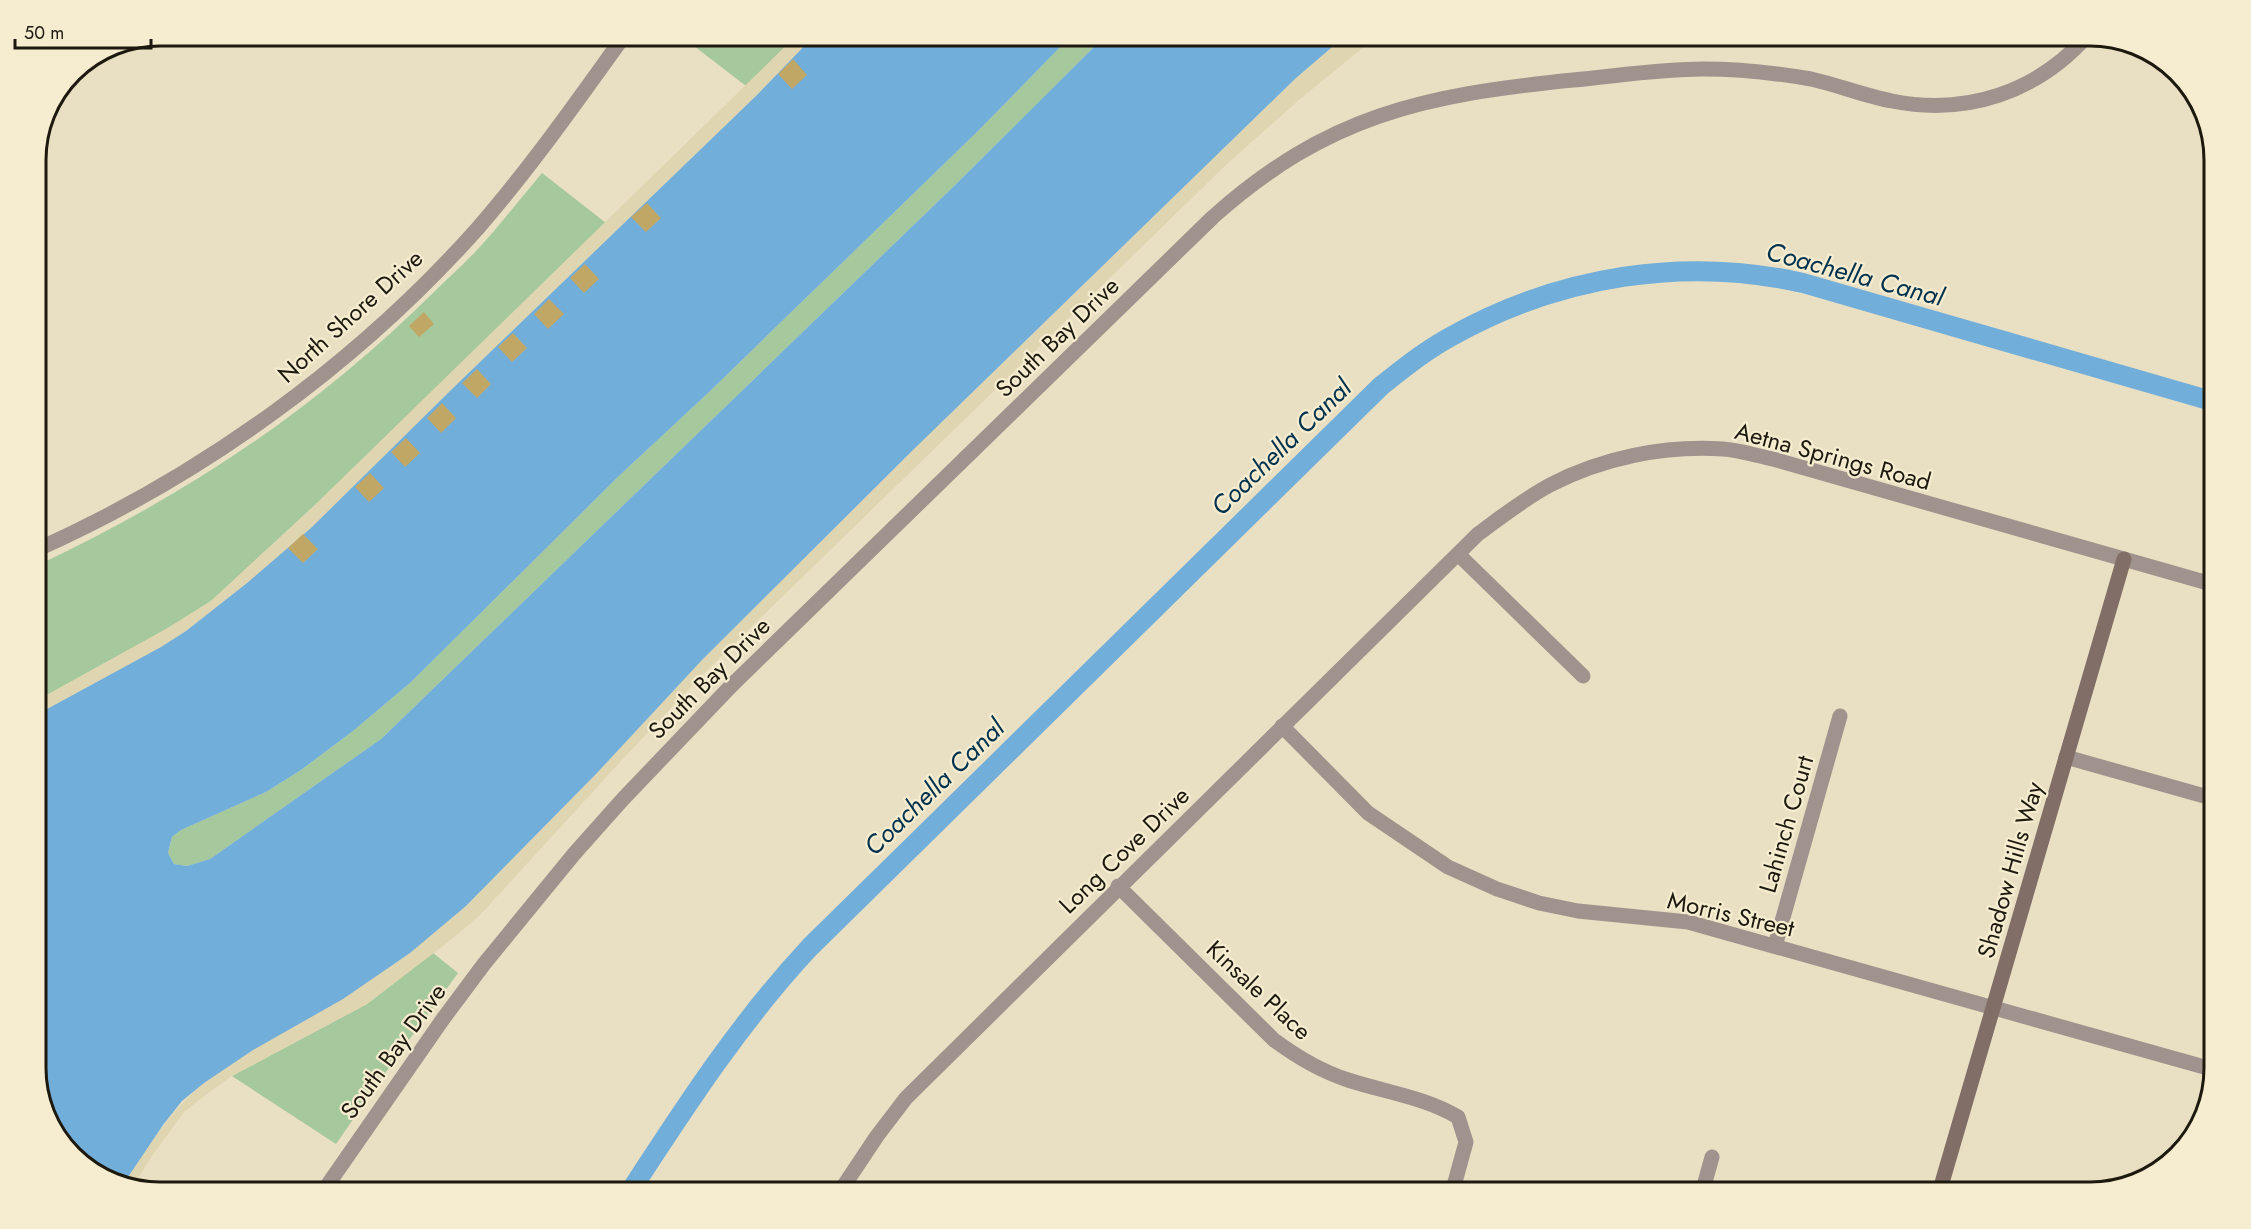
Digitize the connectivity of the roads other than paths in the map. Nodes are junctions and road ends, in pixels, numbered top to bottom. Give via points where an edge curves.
1 (617, 46) edge
2 (2076, 46) edge
3 (47, 544) edge
4 (1458, 554) junction
5 (2124, 559) junction
6 (2204, 582) edge
7 (1583, 676) dead end
8 (1840, 716) dead end
9 (1282, 726) junction
10 (2066, 757) junction
11 (2204, 796) edge
12 (1118, 886) junction
13 (1774, 946) junction
14 (1993, 1008) junction
15 (2204, 1067) edge
16 (1712, 1157) dead end
17 (330, 1182) edge
18 (846, 1182) edge
19 (1455, 1182) edge
20 (1705, 1182) edge
21 (1942, 1182) edge

1 - 3 street, North Shore Drive via 542,151 477,228 365,338 285,404 158,489
2 - 17 street, South Bay Drive via 2028,84 1971,102 1918,104 1777,75 1715,69 1671,70 1495,88 1431,100 1367,119 1294,154 1213,217 682,735 574,854 484,964
4 - 5 street, Aetna Springs Road via 1487,527 1550,485 1591,467 1638,454 1684,448 1726,449 1773,459
4 - 7 street
4 - 9 street, Long Cove Drive
5 - 6 street, Aetna Springs Road
5 - 10 street, Shadow Hills Way
8 - 13 street, Lahinch Court
9 - 12 street, Long Cove Drive
9 - 13 street, Morris Street via 1368,813 1448,867 1497,889 1578,911 1688,922
10 - 11 street
10 - 14 street, Shadow Hills Way
12 - 18 street, Long Cove Drive via 906,1098
12 - 19 street, Kinsale Place via 1274,1040 1298,1057 1347,1080 1439,1106 1458,1117 1466,1142
13 - 14 street, Morris Street
14 - 15 street, Morris Street
14 - 21 street, Shadow Hills Way
16 - 20 street

